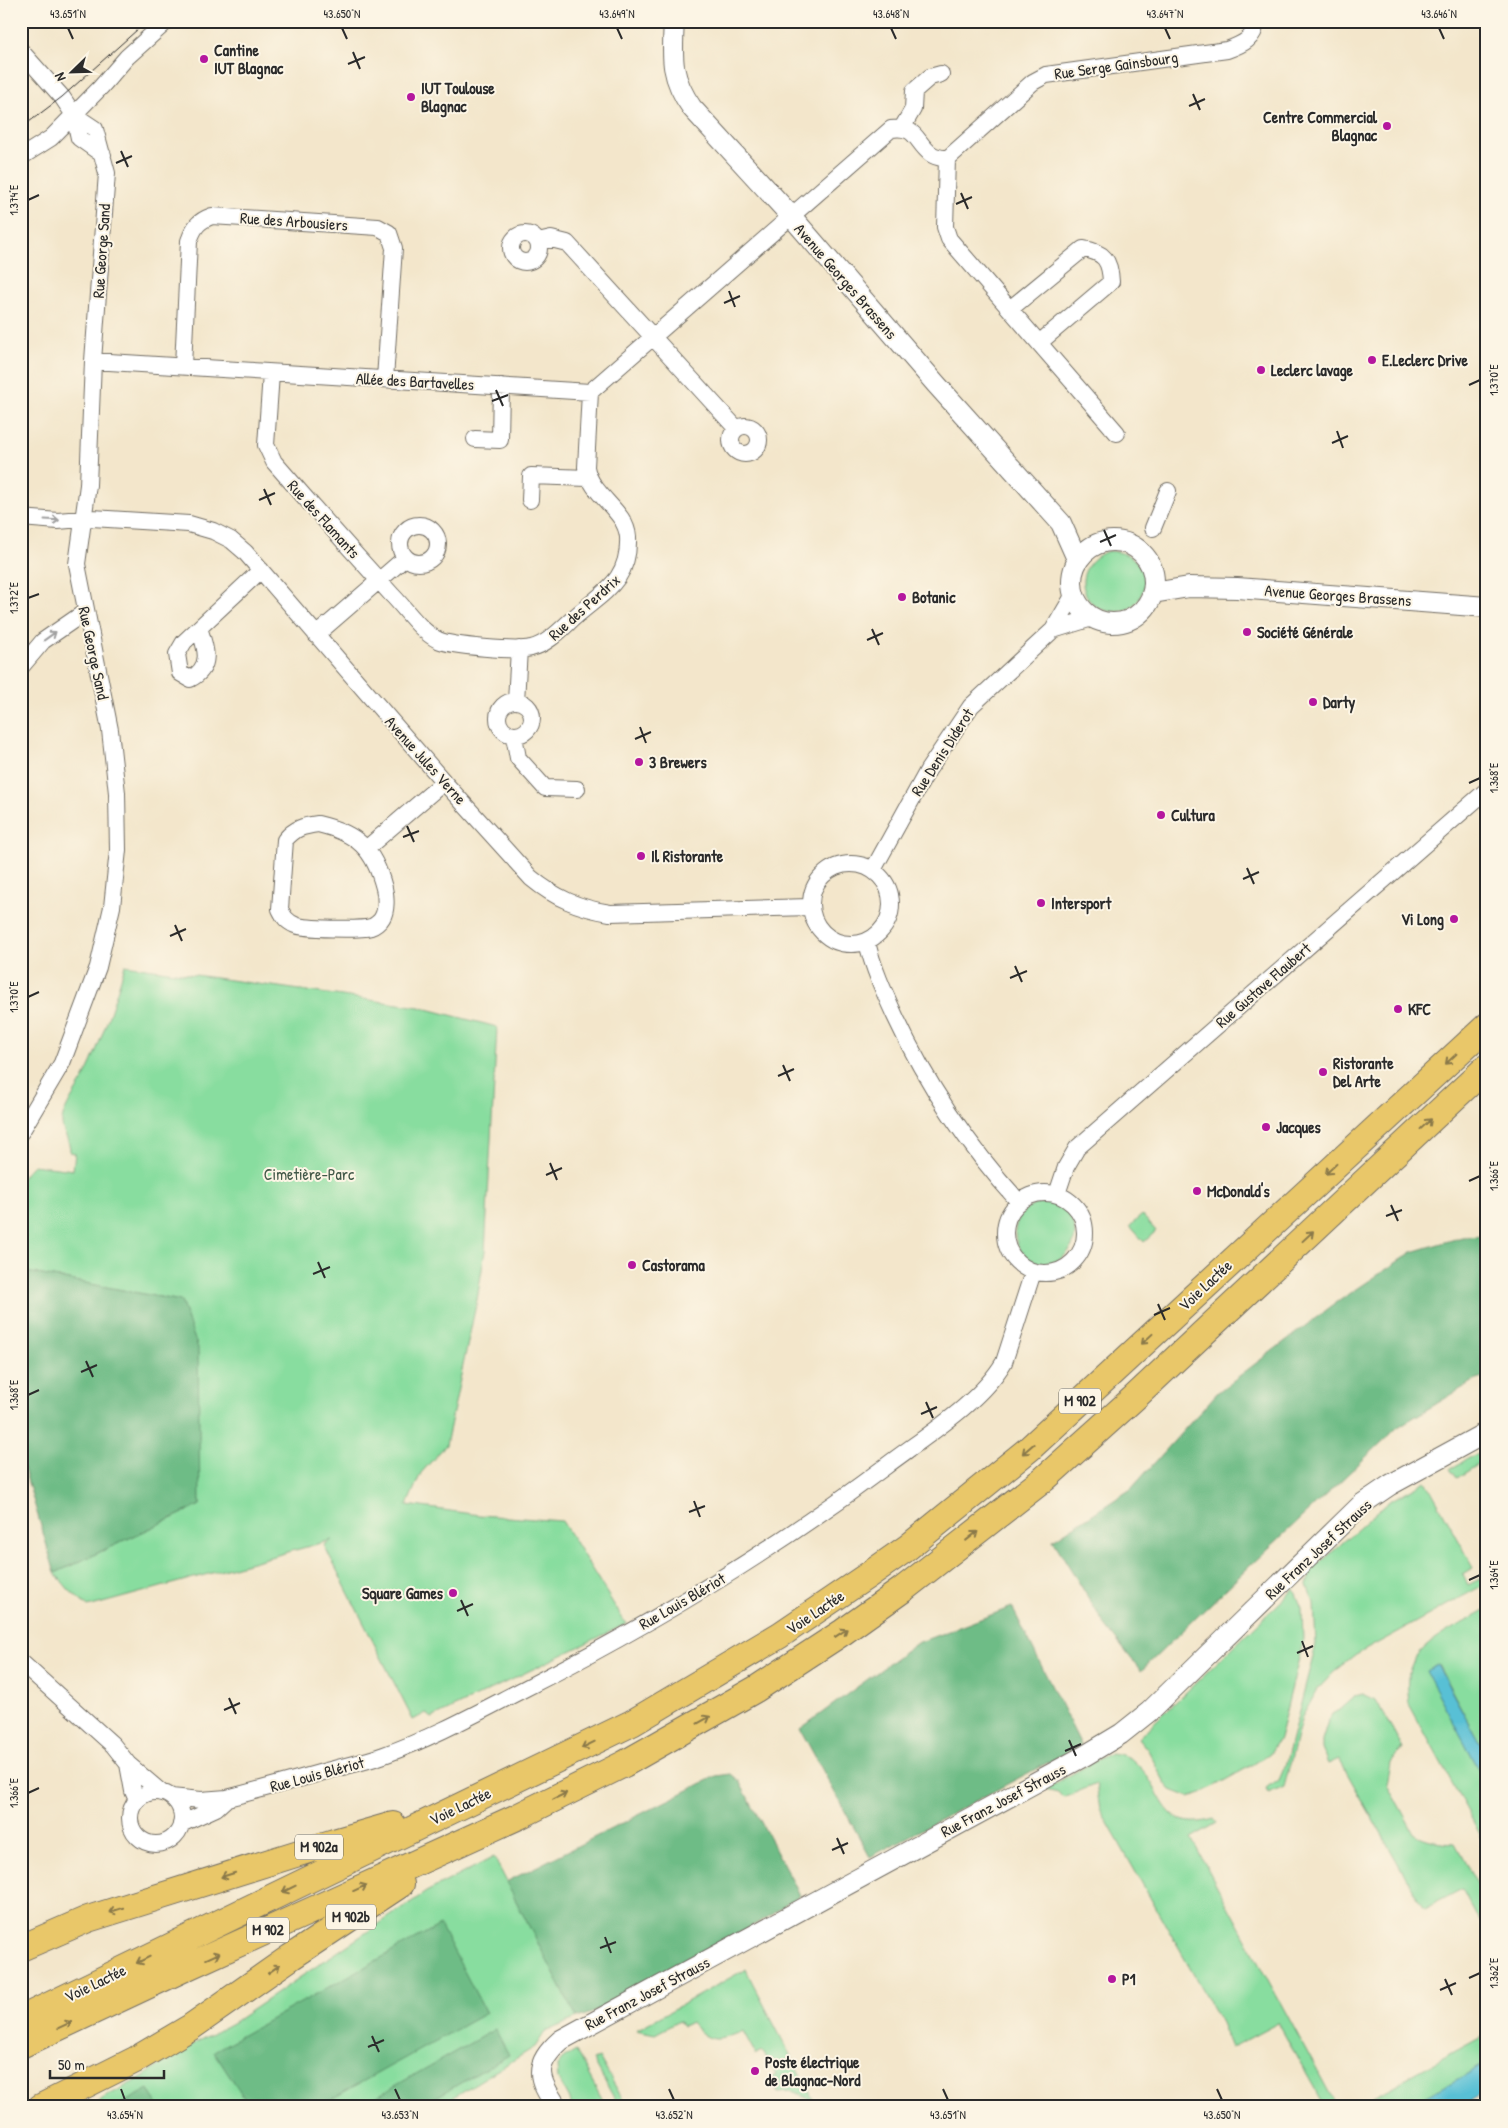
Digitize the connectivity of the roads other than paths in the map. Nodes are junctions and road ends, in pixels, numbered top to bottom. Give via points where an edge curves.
1 (167, 21) edge
2 (674, 21) edge
3 (1256, 21) edge
4 (21, 51) edge
5 (941, 74) dead end
6 (74, 115) junction
7 (902, 128) junction
8 (21, 156) edge
9 (947, 159) junction
10 (791, 216) junction
11 (538, 242) dead end
12 (1010, 309) junction
13 (654, 337) junction
14 (1039, 343) junction
15 (93, 361) junction
16 (183, 366) junction
17 (270, 374) junction
18 (385, 379) junction
19 (501, 386) junction
20 (590, 392) junction
21 (736, 428) dead end
22 (1117, 433) dead end
23 (475, 439) dead end
24 (588, 478) junction
25 (1168, 492) dead end
26 (530, 500) dead end
27 (21, 518) edge
28 (82, 518) junction
29 (1061, 523) junction
30 (1154, 528) dead end
31 (1105, 540) junction
32 (405, 558) dead end
33 (1078, 559) junction
34 (261, 570) junction
35 (1153, 571) junction
36 (380, 581) junction
37 (1189, 587) junction
38 (1153, 593) junction
39 (1073, 596) junction
40 (1487, 607) edge
41 (85, 612) junction
42 (1092, 618) junction
43 (199, 628) dead end
44 (1053, 630) junction
45 (316, 635) junction
46 (519, 649) junction
47 (21, 667) edge
48 (516, 701) junction
49 (514, 736) junction
50 (444, 782) junction
51 (577, 789) dead end
52 (1487, 790) edge
53 (367, 848) junction
54 (873, 870) junction
55 (810, 906) junction
56 (867, 942) junction
57 (1487, 1026) edge
58 (1487, 1067) edge
59 (21, 1132) edge
60 (1057, 1194) junction
61 (1019, 1202) junction
62 (1033, 1272) junction
63 (1487, 1432) edge
64 (21, 1662) edge
65 (128, 1764) junction
66 (166, 1795) junction
67 (227, 1798) junction
68 (137, 1800) junction
69 (459, 1807) junction
70 (517, 1817) junction
71 (181, 1824) junction
72 (21, 1948) edge
73 (21, 2019) edge
74 (21, 2045) edge
75 (41, 2107) edge
76 (557, 2107) edge

1 - 6 street via 127,56
2 - 10 street, Avenue Georges Brassens via 672,58 681,92
3 - 9 street, Rue Serge Gainsbourg via 1255,31 1245,44 1227,50 1046,75 1033,82
4 - 6 street
5 - 7 street via 914,91 912,109
6 - 8 street via 51,138
6 - 15 street, Rue George Sand via 93,126 107,173
7 - 9 street via 912,133 932,155
7 - 10 street via 890,129
9 - 12 street via 945,226 949,239
10 - 13 street
10 - 29 street, Avenue Georges Brassens
11 - 13 street via 551,239 567,243
12 - 14 street
12 - 14 street via 1083,248 1098,251 1110,266 1111,282
13 - 20 street
13 - 21 street
14 - 22 street
15 - 16 street, Allée des Bartavelles
15 - 28 street, Rue George Sand via 88,485
16 - 17 street, Allée des Bartavelles
16 - 18 street, Rue des Arbousiers via 189,241 201,219 212,216 378,227 389,233 394,248
17 - 18 street, Allée des Bartavelles
17 - 36 street, Rue des Flamants via 266,445 274,462
18 - 19 street, Allée des Bartavelles
19 - 20 street, Allée des Bartavelles
19 - 23 street via 500,440
20 - 24 street
24 - 26 street via 531,476
24 - 46 street, Rue des Perdrix via 626,528 624,569 613,584 546,641 532,648
25 - 30 street
27 -> 28 street, Avenue Jules Verne via 58,521
28 - 34 street, Avenue Jules Verne via 170,523 213,531 231,540
28 - 41 street, Rue George Sand via 77,564
29 - 31 street, Avenue Georges Brassens
29 - 33 street, Avenue Georges Brassens
31 - 33 street via 1090,546
31 - 35 street via 1132,544 1145,555
32 - 36 street
33 - 39 street via 1071,576
34 - 43 street
34 - 45 street, Avenue Jules Verne
35 - 37 street, Avenue Georges Brassens
35 - 38 street
36 - 45 street
36 - 46 street, Rue des Perdrix via 436,639 447,644
37 - 38 street, Avenue Georges Brassens
37 - 40 street, Avenue Georges Brassens
38 - 42 street via 1139,614 1120,623
39 - 42 street via 1082,611
39 - 44 street, Rue Denis Diderot
47 -> 41 street via 43,641
41 - 59 street, Rue George Sand via 110,730 118,793 118,850 112,907 98,967 62,1064
42 - 44 street, Rue Denis Diderot
44 - 54 street, Rue Denis Diderot via 971,706 928,770
45 - 50 street, Avenue Jules Verne
46 - 48 street
48 - 49 street via 505,704 498,714 499,726
48 - 49 street via 526,705 533,720 529,730
49 - 51 street via 518,758 545,788
50 - 53 street
50 - 55 street, Avenue Jules Verne via 530,878 546,891 578,906 610,913
52 - 60 street, Rue Gustave Flaubert via 1077,1148
53 - 53 street via 351,836 318,824 292,831 286,840 280,909 284,918 296,926 360,930 373,927 383,917 386,897 379,870
54 - 55 street via 856,864 833,868 816,885
54 - 56 street via 886,883 891,895 891,912 885,926
55 - 56 street via 824,935 845,944
56 - 61 street via 879,981 932,1088 970,1144
57 -> 69 highway, Voie Lactée / M 902 via 1029,1449 907,1548 780,1635 632,1723
70 -> 58 highway, Voie Lactée / M 902 via 624,1764 756,1688 843,1632 964,1543 1044,1479 1134,1398
60 - 61 street via 1044,1192
60 - 62 street via 1068,1199 1080,1212 1086,1228 1086,1240 1079,1256 1067,1268 1044,1274
61 - 62 street via 1008,1217 1005,1236 1014,1258
62 - 67 street, Rue Louis Blériot via 1004,1362 986,1387 865,1481 737,1568 556,1673 402,1747 384,1755
63 - 76 street, Rue Franz Josef Strauss via 1362,1504 1150,1711 1121,1734 561,2040 548,2051 542,2062 541,2076
64 - 65 street via 113,1745
65 - 66 street
65 - 68 street
66 - 67 street, Rue Louis Blériot via 193,1799
66 - 68 street via 153,1793
66 - 71 street via 177,1804
67 - 71 street, Rue Louis Blériot via 216,1808
68 - 71 street via 132,1807 131,1824 136,1835 145,1842 168,1842
69 -> 72 highway, M 902a via 334,1842 88,1919
69 -> 73 highway, Voie Lactée / M 902
74 -> 70 highway, Voie Lactée / M 902
75 -> 70 highway, M 902b via 183,2032 404,1882

